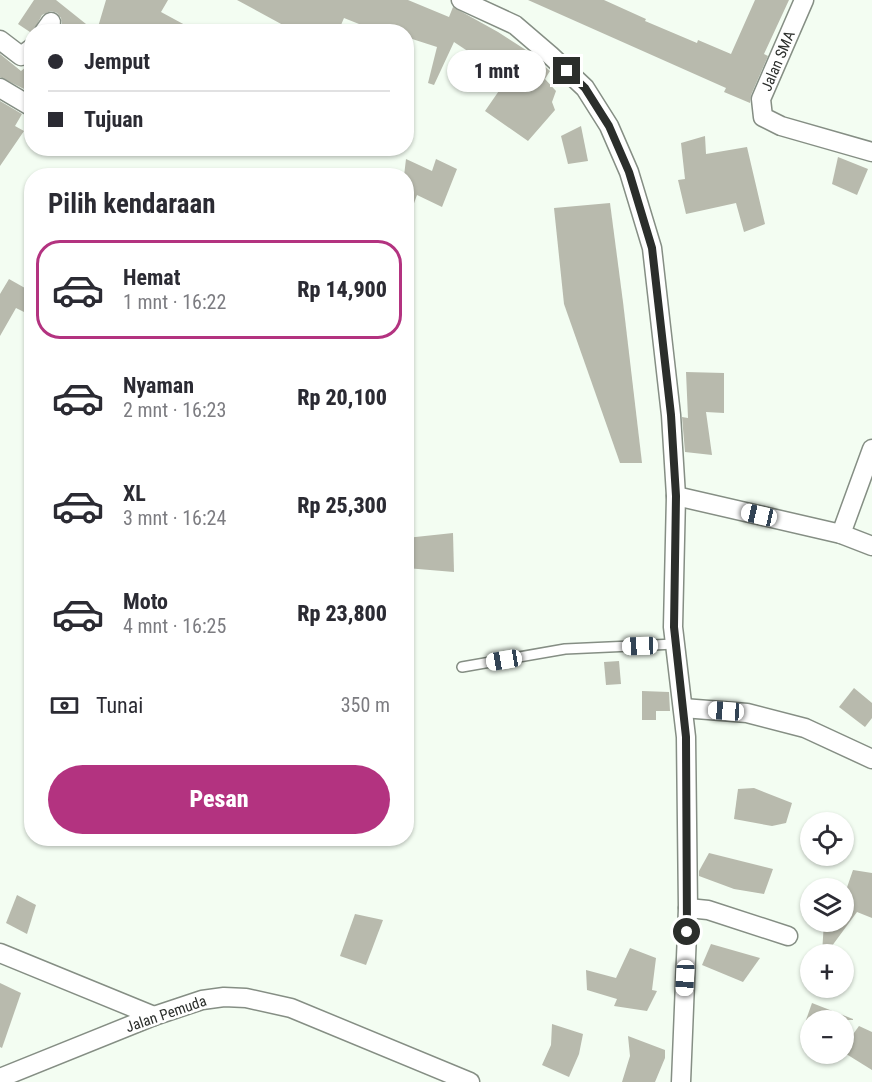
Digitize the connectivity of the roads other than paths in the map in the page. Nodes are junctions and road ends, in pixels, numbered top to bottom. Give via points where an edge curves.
1 (461, 0) edge
2 (804, 0) edge
3 (0, 40) edge
4 (24, 54) edge
5 (0, 88) edge
6 (24, 102) edge
7 (872, 152) edge
8 (872, 449) edge
9 (676, 496) junction
10 (841, 534) junction
11 (872, 546) edge
12 (675, 644) junction
13 (462, 667) dead end
14 (683, 708) junction
15 (872, 759) edge
16 (688, 908) junction
17 (788, 936) dead end
18 (0, 953) edge
19 (154, 1016) junction
20 (32, 1066) junction
21 (0, 1078) edge
22 (20, 1082) edge
23 (470, 1082) edge
24 (681, 1082) edge

1 - 9 street via 515,25 585,88 609,126 629,172 652,248
2 - 7 street, Jalan SMA via 761,99 763,117 781,126
3 - 4 street via 21,56
5 - 6 street
8 - 10 street
9 - 10 street
9 - 12 street
10 - 11 street
12 - 13 lane via 565,649
12 - 14 street
14 - 15 street via 747,713 795,726
14 - 16 street
16 - 17 street via 708,910
16 - 24 street
18 - 19 street
19 - 20 street, Jalan Pemuda
19 - 23 street, Jalan Pemuda via 202,1000 246,998 291,1008
20 - 21 street, Jalan Pemuda
20 - 22 lane

